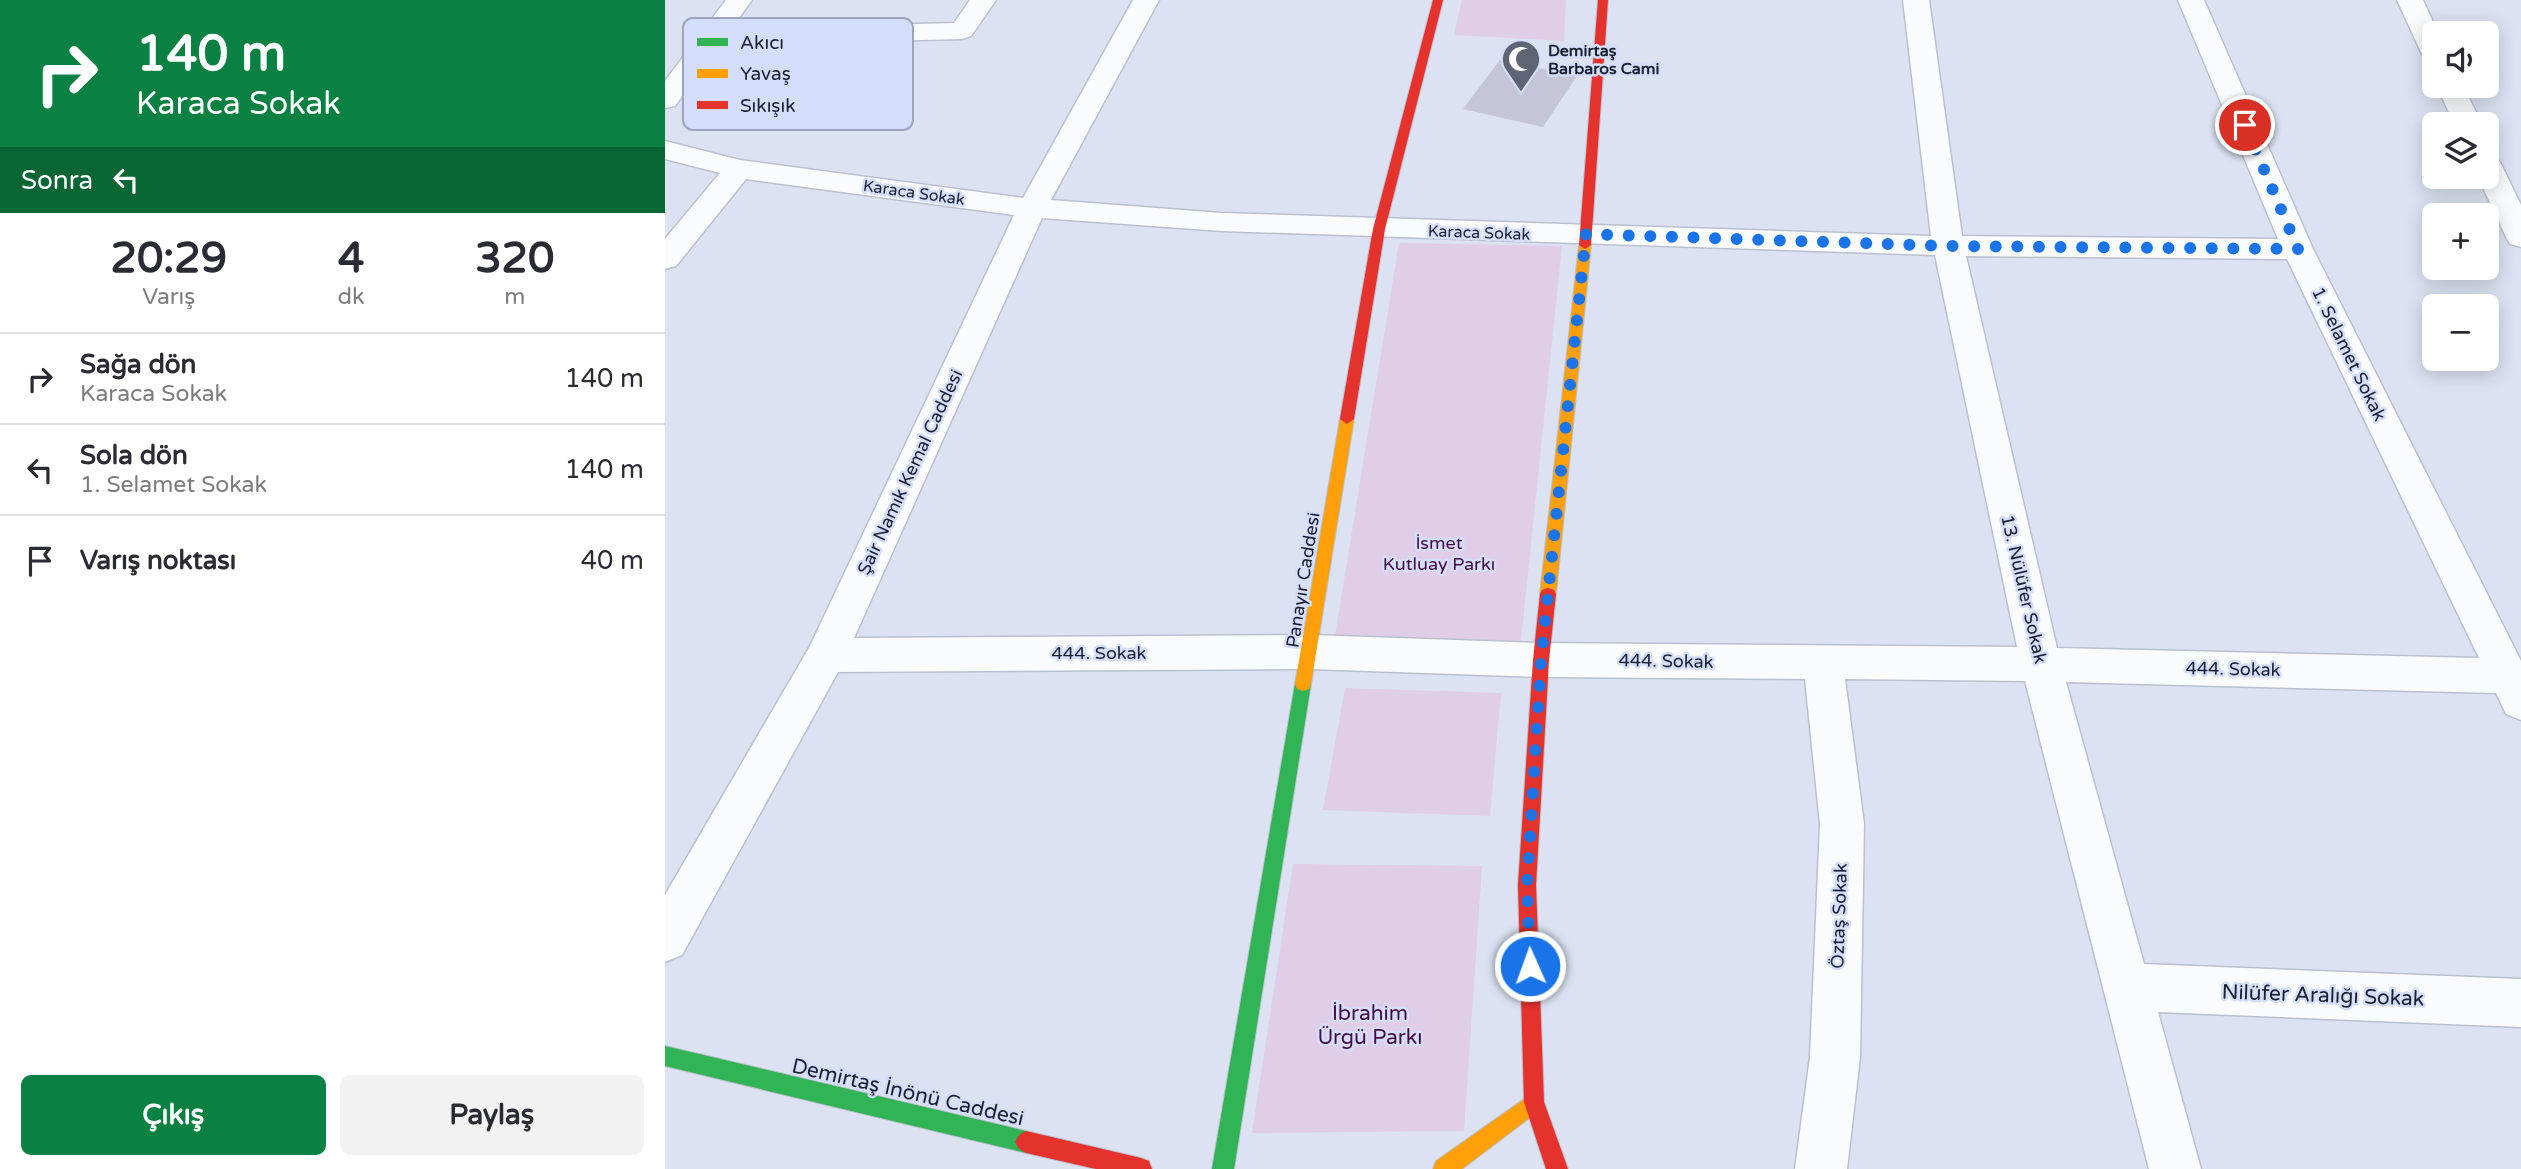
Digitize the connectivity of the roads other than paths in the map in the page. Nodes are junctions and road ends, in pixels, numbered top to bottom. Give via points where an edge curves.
1 (739, 0) edge
2 (983, 0) edge
3 (1146, 0) edge
4 (1438, 0) edge
5 (1603, 0) edge
6 (1916, 0) edge
7 (2191, 0) edge
8 (2410, 0) edge
9 (726, 18) edge
10 (2422, 26) edge
11 (913, 32) edge
12 (683, 76) edge
13 (665, 100) edge
14 (665, 150) edge
15 (739, 169) junction
16 (2499, 189) edge
17 (1032, 208) junction
18 (1379, 229) junction
19 (1586, 234) junction
20 (2521, 237) edge
21 (1948, 246) junction
22 (2298, 249) junction
23 (665, 259) edge
24 (1311, 652) junction
25 (826, 655) junction
26 (1541, 660) junction
27 (1823, 662) junction
28 (2041, 664) junction
29 (2514, 689) edge
30 (665, 939) edge
31 (2126, 986) junction
32 (2521, 1003) edge
33 (665, 1056) edge
34 (1534, 1102) junction
35 (1141, 1169) edge
36 (1223, 1169) edge
37 (1444, 1169) edge
38 (1557, 1169) edge
39 (1821, 1169) edge
40 (2175, 1169) edge

1 - 9 street
2 - 11 street via 961,31
3 - 17 street, Şair Namık Kemal Caddesi
4 - 18 main road, Panayır Caddesi
5 - 19 main road
6 - 21 street, 13. Nülüfer Sokak
7 - 22 street, 1. Selamet Sokak
8 - 10 street
12 - 13 street
14 - 15 street, Karaca Sokak
15 - 17 street, Karaca Sokak
15 - 23 street
16 - 20 street
17 - 18 street, Karaca Sokak
17 - 25 street, Şair Namık Kemal Caddesi
18 - 19 street, Karaca Sokak
18 - 24 main road, Panayır Caddesi
19 - 21 street, Karaca Sokak
19 - 26 main road
21 - 22 street, Karaca Sokak
21 - 28 street, 13. Nülüfer Sokak
22 - 29 street, 1. Selamet Sokak
24 - 25 street, 444. Sokak
24 - 26 street, 444. Sokak
24 - 36 main road, Panayır Caddesi
25 - 30 street, Şair Namık Kemal Caddesi
26 - 27 street, 444. Sokak
26 - 34 main road via 1527,885
27 - 28 street, 444. Sokak
27 - 39 street, Öztaş Sokak via 1842,824 1835,1057
28 - 29 street, 444. Sokak
28 - 31 street, 13. Nülüfer Sokak
31 - 32 street, Nilüfer Aralığı Sokak
31 - 40 street, 13. Nülüfer Sokak
33 - 35 main road, Demirtaş İnönü Caddesi
34 - 37 main road
34 - 38 main road

